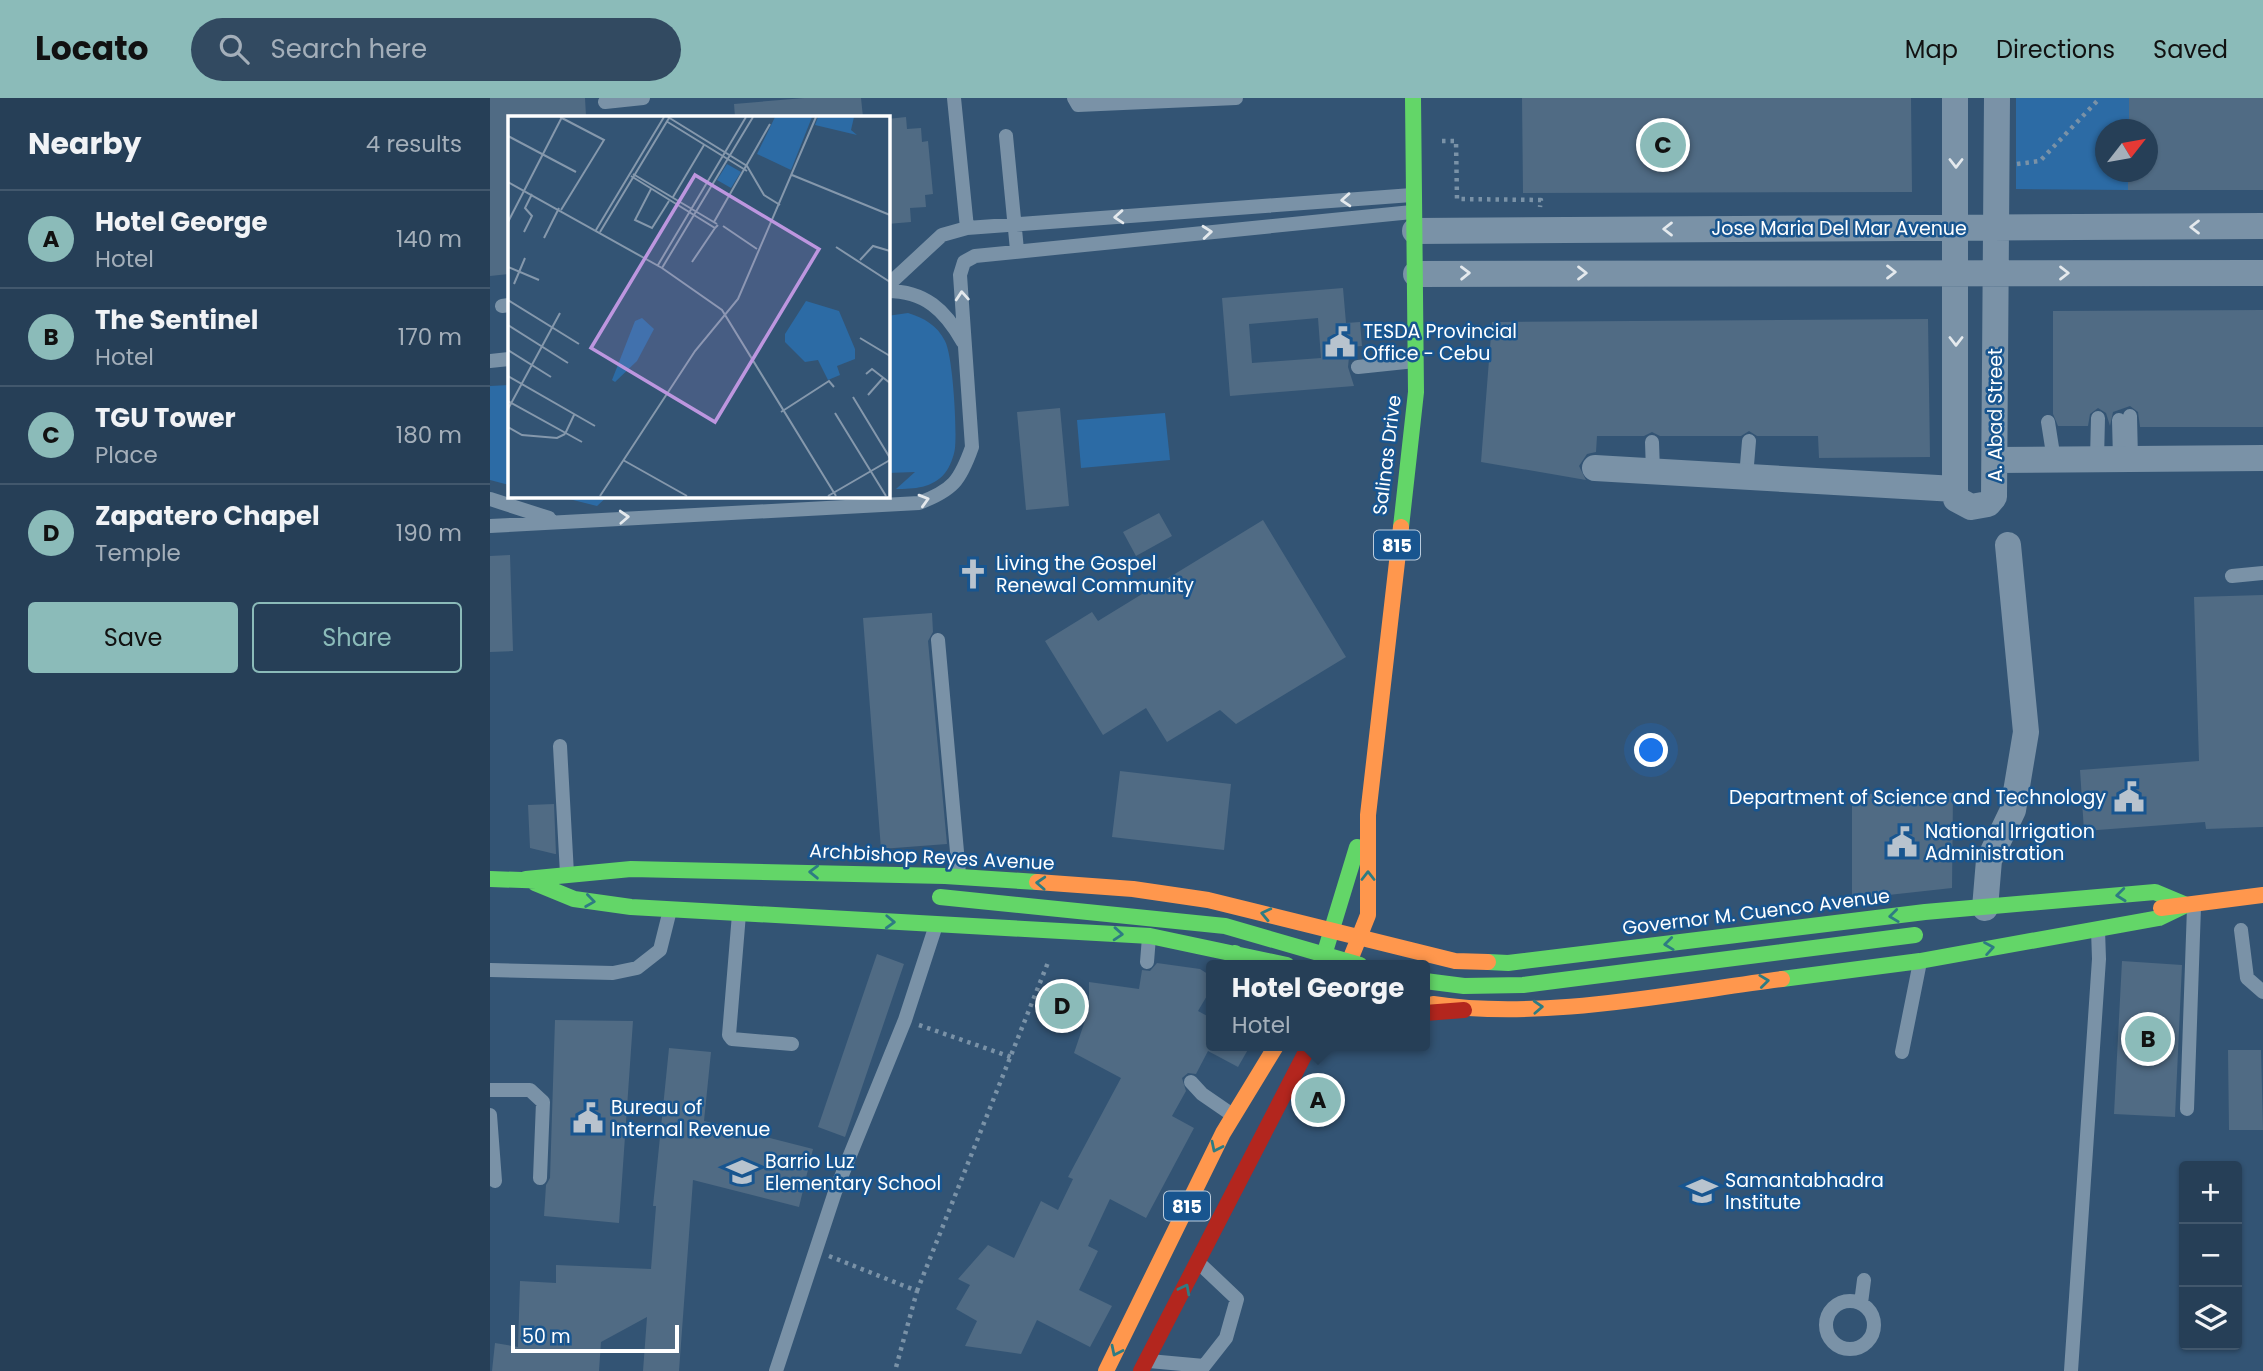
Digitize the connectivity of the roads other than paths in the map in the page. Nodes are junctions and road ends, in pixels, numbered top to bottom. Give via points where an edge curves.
1 (643, 98) edge
2 (954, 98) edge
3 (1074, 98) edge
4 (1236, 98) edge
5 (1413, 98) edge
6 (1955, 98) edge
7 (1997, 98) edge
8 (605, 102) dead end
9 (1006, 136) dead end
10 (1414, 195) junction
11 (1414, 221) junction
12 (1015, 225) junction
13 (2263, 226) edge
14 (1956, 227) junction
15 (1996, 227) junction
16 (967, 228) junction
17 (1017, 250) junction
18 (1956, 272) junction
19 (1996, 272) junction
20 (2263, 273) edge
21 (1416, 274) junction
22 (889, 284) edge
23 (889, 291) edge
24 (965, 346) junction
25 (508, 359) edge
26 (490, 361) edge
27 (1416, 361) junction
28 (1358, 367) dead end
29 (2098, 418) dead end
30 (2124, 418) dead end
31 (2048, 422) dead end
32 (1749, 441) dead end
33 (1653, 442) dead end
34 (2263, 458) edge
35 (2116, 459) junction
36 (1995, 460) junction
37 (2054, 460) junction
38 (1595, 468) dead end
39 (1653, 472) junction
40 (1746, 477) junction
41 (1955, 489) junction
42 (490, 499) edge
43 (556, 520) junction
44 (490, 526) edge
45 (2008, 545) dead end
46 (2263, 573) edge
47 (2232, 576) dead end
48 (938, 640) dead end
49 (560, 746) dead end
50 (1368, 815) junction
51 (567, 875) junction
52 (490, 878) edge
53 (526, 879) junction
54 (960, 879) junction
55 (624, 887) dead end
56 (2263, 895) edge
57 (933, 897) dead end
58 (1219, 903) junction
59 (2190, 904) junction
60 (1985, 908) junction
61 (670, 910) junction
62 (739, 914) junction
63 (2064, 918) dead end
64 (937, 924) junction
65 (1332, 929) junction
66 (2098, 929) junction
67 (2241, 930) dead end
68 (1922, 934) dead end
69 (1150, 936) junction
70 (1361, 936) junction
71 (1225, 954) edge
72 (1259, 960) edge
73 (1323, 960) edge
74 (1343, 960) edge
75 (1350, 960) edge
76 (1475, 961) junction
77 (1920, 961) junction
78 (1147, 962) dead end
79 (490, 970) edge
80 (1430, 982) edge
81 (2263, 992) edge
82 (1430, 1004) edge
83 (1467, 1010) junction
84 (1430, 1013) edge
85 (792, 1044) dead end
86 (1273, 1051) edge
87 (1307, 1051) edge
88 (1902, 1052) dead end
89 (1191, 1082) dead end
90 (490, 1090) edge
91 (2187, 1109) dead end
92 (490, 1115) edge
93 (1234, 1115) junction
94 (540, 1178) dead end
95 (495, 1181) dead end
96 (1199, 1262) junction
97 (1864, 1280) dead end
98 (1861, 1303) dead end
99 (1144, 1366) edge
100 (1205, 1368) edge
101 (776, 1371) edge
102 (1106, 1371) edge
103 (2071, 1371) edge

1 - 8 lane
2 - 16 lane
3 - 4 lane via 1078,105
5 - 10 main road, Salinas Drive / 815
6 -> 14 street, A. Abad Street
7 - 15 street, A. Abad Street
9 - 12 lane
10 - 11 main road, Salinas Drive / 815
10 -> 12 lane
14 -> 11 street, Jose Maria Del Mar Avenue via 1540,229
17 -> 11 lane
11 - 21 main road, Salinas Drive / 815
12 - 16 lane
12 - 17 lane
13 -> 15 street, Jose Maria Del Mar Avenue
14 - 15 street, Jose Maria Del Mar Avenue
14 - 18 street, A. Abad Street
15 - 19 street, A. Abad Street
16 - 22 lane via 942,235
24 -> 17 lane via 960,275 964,262
18 - 19 street
21 -> 18 street
18 -> 41 street, A. Abad Street
19 -> 20 street
19 - 36 street, A. Abad Street
21 - 27 main road, Salinas Drive / 815
23 - 24 lane via 925,298 941,310
43 -> 24 lane via 919,503 942,494 964,471 972,447
25 - 26 lane
27 - 28 lane
27 - 50 main road, Salinas Drive / 815
29 - 35 lane
30 - 35 lane
31 - 37 lane
32 - 40 lane
33 - 39 lane
34 - 35 street
35 - 37 street
36 - 37 street
36 - 41 street, A. Abad Street via 1994,497 1988,504 1963,505 1956,499
38 - 39 street
39 - 40 street
40 - 41 street
42 - 43 lane
43 - 44 lane
45 - 60 street via 2026,732 2013,810 1989,860
46 - 47 lane
48 - 54 lane
49 - 51 lane
50 - 65 main road, Salinas Drive / 815
70 -> 50 main road, Salinas Drive / 815 via 1368,915
51 - 53 main road, Archbishop Reyes Avenue
54 -> 51 main road, Archbishop Reyes Avenue via 631,869
52 - 53 main road, Archbishop Reyes Avenue
53 - 55 main road, Archbishop Reyes Avenue
53 -> 61 main road, Archbishop Reyes Avenue via 574,899
58 -> 54 main road, Archbishop Reyes Avenue via 1133,889
56 - 59 main road, Governor M. Cuenco Avenue
57 - 74 main road, bridge via 1225,926
65 -> 58 main road, Archbishop Reyes Avenue
58 - 71 main road via 1232,923
59 -> 60 main road, Governor M. Cuenco Avenue via 2155,892
59 - 63 main road, Governor M. Cuenco Avenue
59 - 66 main road, Governor M. Cuenco Avenue via 2159,918
59 - 91 lane
60 -> 76 main road, Governor M. Cuenco Avenue via 1561,958
61 - 62 main road, Archbishop Reyes Avenue
61 - 79 lane via 660,950 637,968 614,973
62 -> 64 main road, Archbishop Reyes Avenue
62 - 85 lane via 729,1035 732,1039
64 -> 69 main road, Archbishop Reyes Avenue
64 - 101 lane via 905,1020 835,1192
65 - 70 main road, Governor M. Cuenco Avenue
65 - 73 main road, 815
77 -> 66 main road, Governor M. Cuenco Avenue
66 - 103 lane
67 - 81 lane via 2247,978
68 - 80 main road, bridge via 1523,985
69 - 71 main road, Archbishop Reyes Avenue
69 - 78 lane
70 - 75 main road, 815
70 - 76 main road, Governor M. Cuenco Avenue via 1455,961
71 - 72 main road, Archbishop Reyes Avenue
76 - 83 main road via 1463,970 1456,984
83 -> 77 main road, Governor M. Cuenco Avenue via 1588,1004
77 - 88 lane
82 - 83 main road, Governor M. Cuenco Avenue
83 - 84 main road
86 - 93 main road, 815
87 - 96 main road, 815
89 - 93 lane
90 - 94 lane via 530,1090 543,1102
92 - 95 lane
93 -> 102 main road, 815
99 -> 96 main road, 815
96 - 100 lane via 1237,1299 1226,1338
97 - 98 lane
99 - 100 lane

